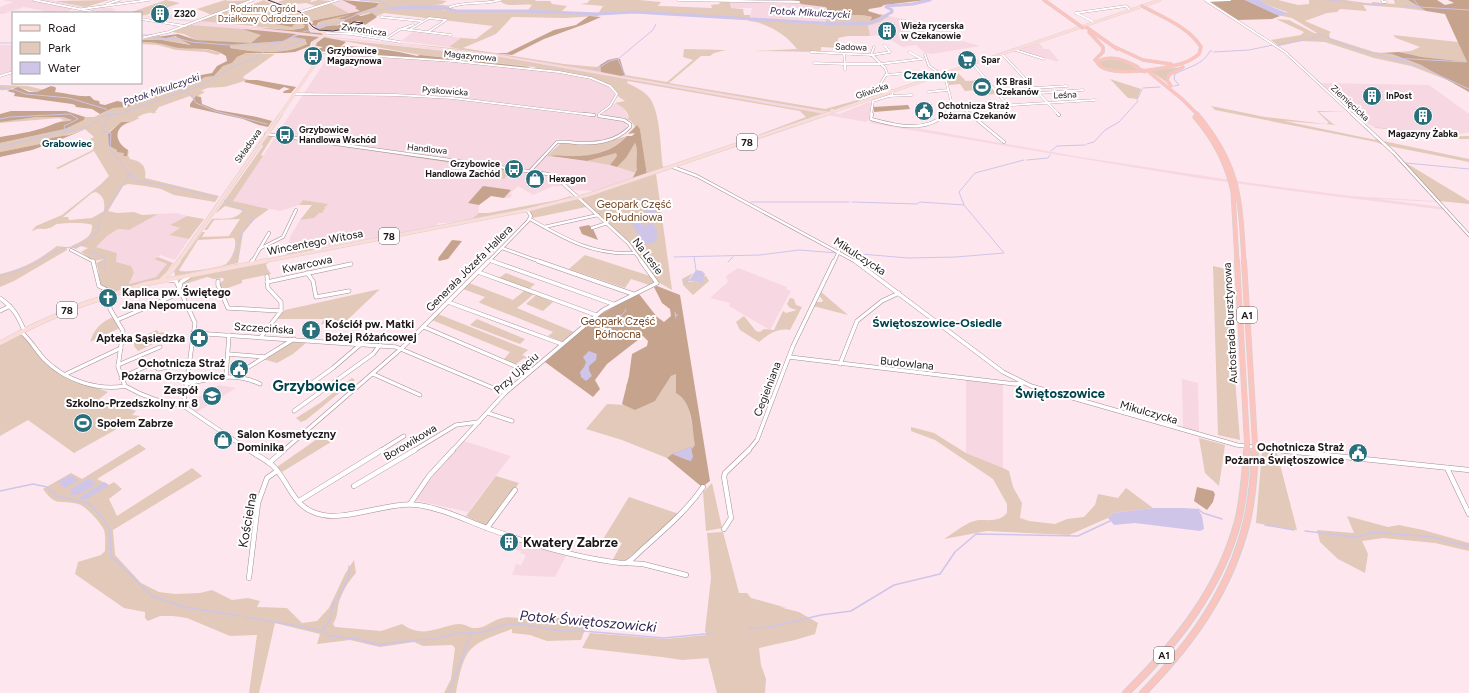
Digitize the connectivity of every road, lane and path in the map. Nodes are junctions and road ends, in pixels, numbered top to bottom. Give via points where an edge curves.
1 (34, 0) edge
2 (119, 0) edge
3 (135, 0) edge
4 (150, 0) edge
5 (254, 0) edge
6 (266, 0) edge
7 (270, 0) edge
8 (331, 0) edge
9 (338, 0) edge
10 (500, 0) edge
11 (678, 0) edge
12 (1044, 0) edge
13 (1047, 0) edge
14 (1156, 0) edge
15 (1160, 0) edge
16 (1206, 0) edge
17 (1230, 0) edge
18 (1382, 0) edge
19 (334, 1) junction
20 (799, 2) dead end
21 (1386, 2) dead end
22 (125, 3) junction
23 (1148, 4) junction
24 (104, 6) junction
25 (1141, 6) junction
26 (452, 7) dead end
27 (1136, 8) junction
28 (1148, 8) junction
29 (82, 9) junction
30 (1130, 10) junction
31 (95, 12) edge
32 (300, 12) junction
33 (381, 17) dead end
34 (142, 19) edge
35 (1094, 22) junction
36 (185, 26) junction
37 (1083, 26) junction
38 (403, 29) junction
39 (409, 30) junction
40 (428, 32) junction
41 (1089, 32) junction
42 (326, 33) junction
43 (451, 35) dead end
44 (142, 38) edge
45 (384, 40) junction
46 (400, 42) dead end
47 (884, 45) dead end
48 (874, 47) dead end
49 (1115, 48) junction
50 (1015, 50) junction
51 (1205, 50) dead end
52 (315, 52) junction
53 (811, 52) dead end
54 (909, 52) dead end
55 (844, 54) junction
56 (1002, 54) junction
57 (872, 55) junction
58 (925, 55) dead end
59 (1203, 55) dead end
60 (1044, 58) dead end
61 (922, 59) junction
62 (926, 61) junction
63 (1191, 62) junction
64 (814, 63) dead end
65 (845, 64) junction
66 (880, 64) junction
67 (972, 64) junction
68 (844, 70) dead end
69 (1143, 70) junction
70 (12, 72) edge
71 (930, 72) dead end
72 (935, 72) junction
73 (908, 73) dead end
74 (886, 75) junction
75 (942, 75) junction
76 (0, 76) edge
77 (1067, 86) dead end
78 (1034, 88) junction
79 (948, 90) junction
80 (1084, 90) dead end
81 (893, 92) junction
82 (928, 92) dead end
83 (1039, 93) junction
84 (294, 94) junction
85 (912, 95) dead end
86 (888, 96) junction
87 (1095, 100) dead end
88 (1184, 100) junction
89 (1049, 103) junction
90 (952, 104) junction
91 (1008, 106) junction
92 (963, 108) junction
93 (599, 115) junction
94 (1059, 115) dead end
95 (266, 134) junction
96 (1004, 142) dead end
97 (673, 167) junction
98 (531, 170) junction
99 (664, 170) joint
100 (1235, 186) junction
101 (577, 198) junction
102 (296, 210) dead end
103 (527, 210) junction
104 (598, 215) junction
105 (530, 219) junction
106 (607, 224) junction
107 (544, 227) junction
108 (592, 228) dead end
109 (269, 233) dead end
110 (1469, 235) edge
111 (502, 248) junction
112 (259, 249) junction
113 (71, 250) dead end
114 (839, 251) junction
115 (635, 253) junction
116 (490, 260) junction
117 (251, 263) junction
118 (351, 264) dead end
119 (171, 272) junction
120 (478, 272) junction
121 (307, 273) junction
122 (267, 276) dead end
123 (184, 278) junction
124 (168, 279) junction
125 (177, 280) junction
126 (218, 281) dead end
127 (157, 282) junction
128 (267, 282) junction
129 (657, 283) joint
130 (180, 287) junction
131 (349, 290) dead end
132 (182, 292) junction
133 (899, 293) junction
134 (112, 294) junction
135 (634, 294) junction
136 (0, 298) edge
137 (448, 302) junction
138 (613, 304) junction
139 (10, 306) junction
140 (0, 311) edge
141 (281, 311) junction
142 (596, 316) junction
143 (117, 320) junction
144 (424, 326) junction
145 (22, 331) junction
146 (193, 333) junction
147 (229, 334) junction
148 (261, 337) junction
149 (294, 339) junction
150 (0, 342) edge
151 (361, 344) junction
152 (562, 344) junction
153 (380, 345) junction
154 (160, 347) dead end
155 (122, 348) junction
156 (402, 348) junction
157 (228, 354) junction
158 (265, 357) junction
159 (789, 357) junction
160 (189, 362) junction
161 (840, 364) junction
162 (118, 365) junction
163 (529, 372) junction
164 (66, 374) junction
165 (373, 374) junction
166 (226, 376) junction
167 (233, 376) junction
168 (121, 378) junction
169 (1022, 383) junction
170 (186, 384) junction
171 (260, 384) dead end
172 (125, 386) junction
173 (308, 386) dead end
174 (505, 393) junction
175 (420, 395) dead end
176 (184, 405) junction
177 (294, 411) dead end
178 (488, 414) junction
179 (512, 421) dead end
180 (480, 422) junction
181 (404, 436) dead end
182 (269, 463) junction
183 (1447, 468) junction
184 (1469, 470) edge
185 (277, 471) junction
186 (354, 486) dead end
187 (703, 487) dead end
188 (515, 490) dead end
189 (299, 501) junction
190 (410, 504) junction
191 (1469, 514) edge
192 (487, 528) junction
193 (724, 529) dead end
194 (626, 563) junction
195 (686, 575) dead end
196 (249, 578) dead end
197 (1126, 693) edge
198 (1143, 693) edge

1 - 29 street
2 - 24 street
3 - 22 street
4 - 22 street
5 - 36 street
6 - 7 main road
7 - 32 main road
8 - 19 street
9 - 19 street
10 - 26 street via 460,3
11 - 20 street
12 - 37 highway, Autostrada Bursztynowa / A1
13 - 37 highway, Autostrada Bursztynowa / A1
14 - 25 main road, 78
15 - 23 main road, 78
16 - 17 street, Ziemięcicka
16 - 110 street, Ziemięcicka via 1285,52 1390,150
18 - 21 street
19 - 32 street
22 - 24 street
23 - 25 main road, 78
23 - 28 highway via 1145,6
24 - 29 street
25 - 27 main road, Gliwicka / 78
25 - 28 highway
25 - 30 main road, Gliwicka / 78
27 - 28 highway
27 - 30 main road, Gliwicka / 78
28 - 51 highway via 1196,36
28 - 63 highway via 1196,39 1201,46 1201,52
29 - 31 street
30 - 35 main road, Gliwicka / 78
30 - 35 street via 1126,6 1076,14
32 - 42 main road via 307,19 311,30
33 - 38 street via 421,20
34 - 36 street
35 - 50 main road, Gliwicka / 78
36 - 44 street
37 - 41 highway, Autostrada Bursztynowa / A1
37 - 49 highway, Autostrada Bursztynowa / A1
38 - 39 street
38 - 45 street
39 - 40 street
39 - 40 street via 429,18 446,20
40 - 43 street
41 - 63 highway via 1103,47 1103,52 1094,61 1095,64 1106,71 1130,72 1175,68
41 - 69 highway, Autostrada Bursztynowa / A1
42 - 45 street, Zwrotnicza
42 - 52 main road, Składowa via 314,43
45 - 46 street, Zwrotnicza
47 - 57 street via 890,52
48 - 57 street
49 - 63 highway via 1149,62
49 - 69 highway, Autostrada Bursztynowa / A1
50 - 56 main road, Gliwicka / 78
50 - 60 street
52 - 84 main road, Składowa via 315,64
52 - 93 street, Magazynowa via 453,61 559,72 591,78 610,86 617,95
53 - 55 street, Sadowa
54 - 61 street
55 - 57 street, Sadowa
55 - 65 street
56 - 67 main road, Gliwicka / 78
56 - 78 street
57 - 66 street, Sadowa
58 - 62 street
59 - 63 highway
61 - 62 street
61 - 66 street
62 - 72 street
63 - 69 highway via 1174,66 1125,72 1107,70 1097,63 1100,59 1112,58 1125,61
63 - 88 highway via 1167,77 1170,85
64 - 65 street
65 - 66 street
65 - 68 street
66 - 74 street, Sadowa
67 - 75 main road, Gliwicka / 78
67 - 91 street
69 - 88 highway, Autostrada Bursztynowa / A1
69 - 100 highway, Autostrada Bursztynowa / A1 via 1174,95 1203,125 1219,151
70 - 76 street
71 - 72 street
72 - 75 street
73 - 74 street
74 - 81 street via 875,93
75 - 79 street via 945,76
75 - 81 main road, Gliwicka / 78
77 - 78 street
78 - 83 street
79 - 82 street
79 - 90 street
80 - 83 street
81 - 86 street
81 - 97 main road, Gliwicka / 78
83 - 89 street
84 - 93 street, Pyskowicka via 455,98
84 - 95 main road, Składowa
85 - 86 street
86 - 90 street via 873,101 871,119 911,127 927,126 939,120
87 - 89 street, Leśna
88 - 100 highway, Autostrada Bursztynowa / A1 via 1218,140 1236,178
89 - 91 street, Leśna
89 - 94 street
90 - 92 street
91 - 92 street, Leśna
92 - 96 street
93 - 98 street via 626,121 630,127 619,136 600,142 557,142
95 - 98 street, Handlowa
95 - 119 main road, Składowa
97 - 99 main road, Gliwicka / 78
97 - 114 street, Mikulczycka via 675,170 697,176
98 - 101 street, Handlowa via 556,178
99 - 101 main road, Wincentego Witosa / 78
100 - 197 highway, Autostrada Bursztynowa / A1, bridge via 1247,442 1240,513 1218,576 1197,611 1150,670
100 - 198 highway, Autostrada Bursztynowa / A1, bridge via 1241,206 1255,444 1249,517 1240,549 1205,618 1189,642
101 - 103 main road, Wincentego Witosa / 78
101 - 104 street, Na Lesie
102 - 112 street via 283,237
103 - 105 street
103 - 117 main road, Wincentego Witosa / 78
104 - 106 street, Na Lesie
104 - 107 street
105 - 107 street
105 - 111 street, Generała Józefa Hallera
106 - 108 street
106 - 115 street, Na Lesie
107 - 115 street via 564,239 594,250 620,255
109 - 112 street
111 - 116 street, Generała Józefa Hallera
111 - 135 street
112 - 117 street
113 - 134 street via 94,261 100,287
114 - 133 street, Mikulczycka
114 - 159 street, Cegielniana
115 - 129 street, Na Lesie
116 - 120 street, Generała Józefa Hallera
116 - 138 street
117 - 123 main road, Wincentego Witosa / 78
118 - 121 street, Kwarcowa
119 - 123 main road via 174,276
119 - 124 main road, Składowa
119 - 127 main road, Składowa
120 - 137 street, Generała Józefa Hallera
120 - 142 street
121 - 128 street, Kwarcowa
121 - 131 street via 313,281 316,297
122 - 128 street
123 - 125 main road, Wincentego Witosa / 78
123 - 130 street
124 - 125 main road, Wincentego Witosa / 78
124 - 127 main road, Wincentego Witosa / 78
125 - 130 street
126 - 141 street via 228,308
127 - 134 main road, Wincentego Witosa / 78
128 - 141 street via 268,288 281,301
129 - 135 street, Przy Ujęciu
130 - 132 street
132 - 143 street
132 - 146 street via 194,321
133 - 161 street via 882,301 857,321
133 - 169 street, Mikulczycka via 1003,372
134 - 143 street via 110,309
134 - 145 main road, Wincentego Witosa / 78
135 - 138 street, Przy Ujęciu
136 - 139 street
137 - 144 street, Generała Józefa Hallera
137 - 152 street
138 - 142 street, Przy Ujęciu
139 - 140 street
139 - 145 street
141 - 148 street
142 - 152 street, Przy Ujęciu
143 - 155 street via 123,331
144 - 156 street, Generała Józefa Hallera
144 - 163 street
145 - 150 main road, Wincentego Witosa / 78
145 - 164 street via 45,360
146 - 147 street, Szczecińska
146 - 160 street
147 - 148 street, Szczecińska
147 - 157 street
148 - 149 street, Szczecińska
149 - 151 street, Szczecińska
149 - 158 street
151 - 153 street, Szczecińska
151 - 173 street via 334,368
152 - 163 street, Przy Ujęciu
153 - 156 street, Szczecińska
153 - 177 street via 373,354
154 - 162 street
155 - 162 street
155 - 164 street
156 - 165 street, Generała Józefa Hallera
156 - 174 street, Szczecińska
157 - 158 street
157 - 166 street
158 - 167 street
159 - 161 street, Budowlana
159 - 193 street, Cegielniana via 757,440 725,473 731,518
160 - 168 street via 158,369 153,363
160 - 170 street
161 - 169 street, Budowlana
162 - 168 street
163 - 174 street, Przy Ujęciu
164 - 172 street via 101,387
165 - 175 street
165 - 182 street, Generała Józefa Hallera
166 - 167 street
166 - 170 street
167 - 171 street via 249,378
168 - 172 street
169 - 183 street, Mikulczycka via 1237,445
170 - 176 street
172 - 176 street via 178,406
174 - 178 street, Przy Ujęciu
176 - 182 street
178 - 179 street
178 - 180 street, Przy Ujęciu
180 - 186 street, Borowikowa via 456,425
180 - 190 street, Przy Ujęciu via 425,480
181 - 189 street
182 - 185 street
183 - 184 street, Mikulczycka
183 - 191 street
185 - 189 street
185 - 196 street, Kościelna via 267,478 258,503
187 - 194 street via 684,510
188 - 192 street
189 - 190 street via 310,511 331,516
190 - 192 street via 450,512
192 - 194 street via 590,559
194 - 195 street via 643,564

